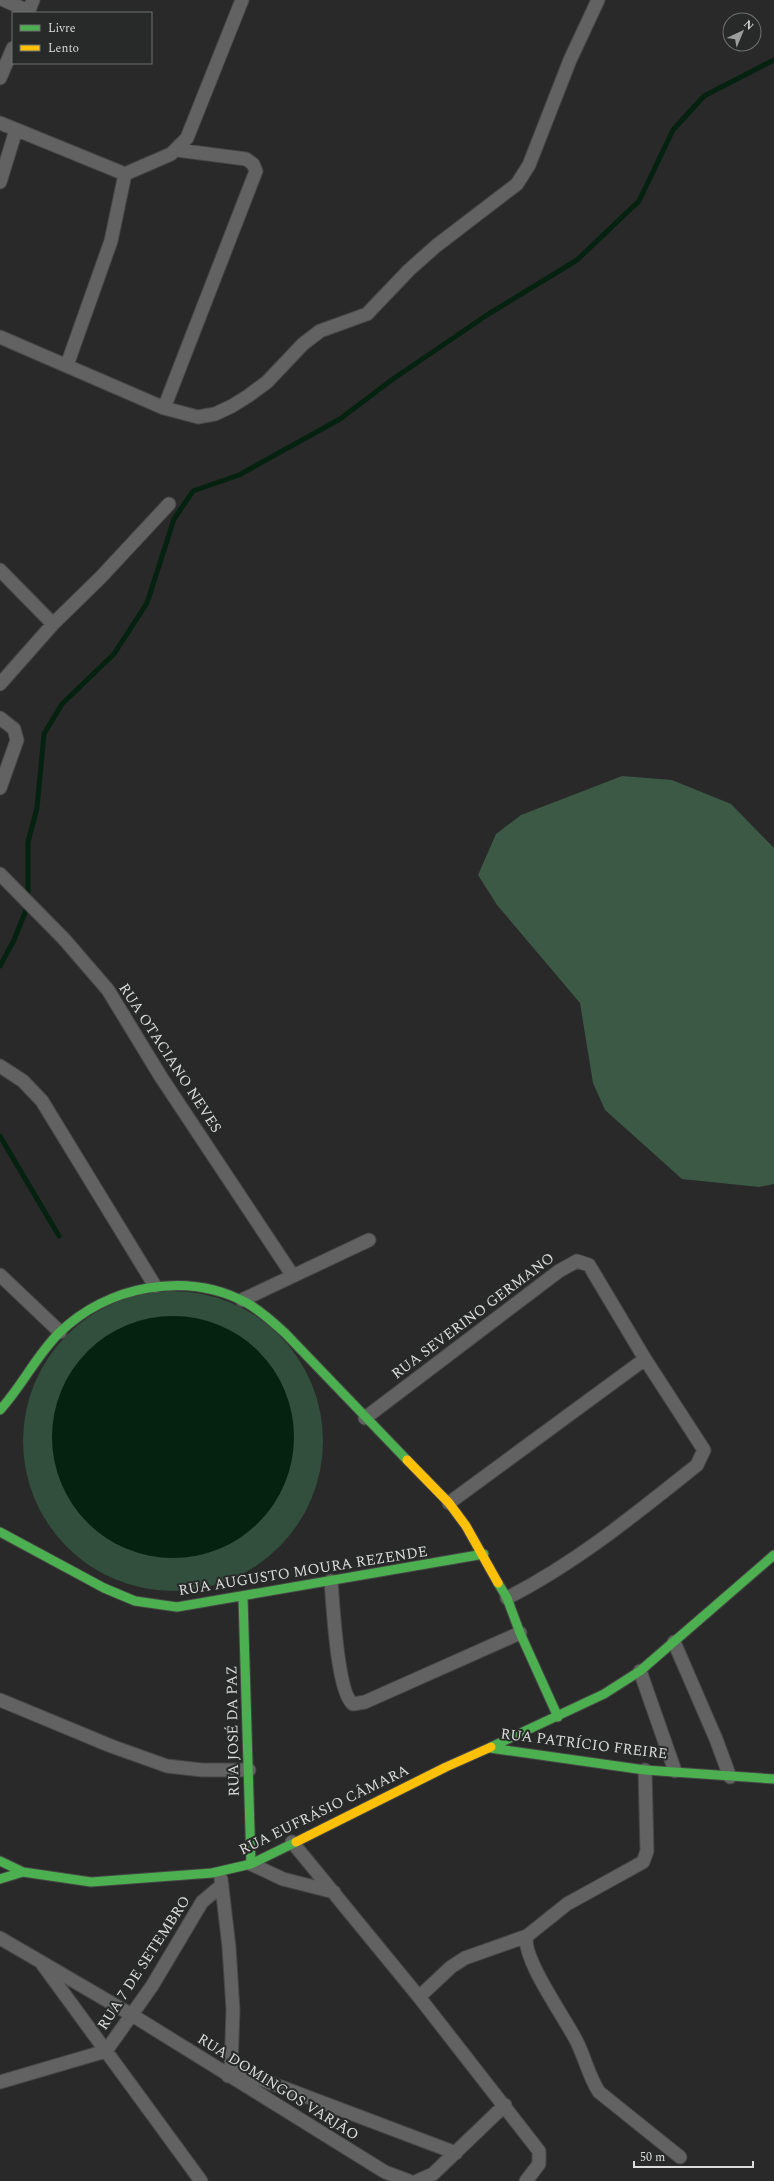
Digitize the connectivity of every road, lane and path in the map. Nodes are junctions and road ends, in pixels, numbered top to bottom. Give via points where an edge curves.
1 (4, 0) edge
2 (242, 0) edge
3 (598, 0) edge
4 (30, 8) edge
5 (12, 50) edge
6 (0, 78) edge
7 (0, 123) edge
8 (16, 130) junction
9 (177, 150) junction
10 (125, 174) junction
11 (0, 182) edge
12 (0, 337) edge
13 (67, 365) junction
14 (164, 408) junction
15 (169, 504) dead end
16 (0, 570) edge
17 (53, 624) junction
18 (0, 684) edge
19 (0, 718) edge
20 (0, 788) edge
21 (0, 874) edge
22 (0, 1066) edge
23 (369, 1240) dead end
24 (0, 1275) edge
25 (293, 1276) junction
26 (155, 1286) junction
27 (242, 1300) junction
28 (60, 1332) junction
29 (645, 1359) junction
30 (0, 1410) edge
31 (365, 1418) junction
32 (449, 1503) junction
33 (0, 1532) edge
34 (484, 1554) junction
35 (774, 1555) edge
36 (331, 1581) junction
37 (243, 1596) junction
38 (507, 1598) junction
39 (520, 1633) junction
40 (674, 1642) junction
41 (640, 1671) junction
42 (0, 1700) edge
43 (558, 1717) junction
44 (490, 1748) junction
45 (249, 1770) junction
46 (645, 1770) junction
47 (675, 1771) junction
48 (730, 1778) junction
49 (774, 1779) edge
50 (292, 1842) junction
51 (0, 1861) edge
52 (250, 1864) junction
53 (220, 1871) junction
54 (23, 1872) junction
55 (0, 1879) edge
56 (222, 1885) junction
57 (334, 1892) junction
58 (527, 1936) junction
59 (0, 1938) edge
60 (39, 1960) junction
61 (419, 1997) junction
62 (132, 2015) junction
63 (106, 2051) junction
64 (230, 2072) junction
65 (0, 2082) edge
66 (505, 2105) junction
67 (456, 2153) junction
68 (680, 2156) dead end
69 (201, 2181) edge
70 (409, 2181) edge
71 (417, 2181) edge
72 (526, 2181) edge

1 - 4 street
2 - 9 street via 192,128
3 - 14 street via 570,60 529,165 517,184 430,251 367,314 320,331 266,382 232,406 215,414 198,417
5 - 6 street
7 - 8 street
8 - 10 street
8 - 11 street
9 - 10 street
9 - 14 street via 246,159 253,164 256,171
10 - 13 street via 112,241
12 - 13 street
13 - 14 street
15 - 17 street
16 - 17 street
17 - 18 street
19 - 20 street via 14,729 17,740
21 - 25 street, RUA OTACIANO NEVES via 64,939 108,990 161,1077
22 - 26 street via 23,1081 42,1101
23 - 25 street
24 - 28 street
25 - 27 street
26 - 27 street via 190,1286 224,1293
26 - 28 street via 108,1299 80,1314
27 - 31 street via 269,1318 285,1333
28 - 30 street via 47,1346 12,1398
29 - 31 street, RUA SEVERINO GERMANO via 589,1264 577,1261
29 - 32 street
29 - 38 street via 704,1450 700,1462 590,1548 548,1576
31 - 32 street
32 - 34 street
33 - 37 street, RUA AUGUSTO MOURA REZENDE via 104,1588 135,1601 177,1607
34 - 36 street, RUA AUGUSTO MOURA REZENDE
34 - 38 street
35 - 40 street, RUA PATRÍCIO FREIRE
36 - 37 street, RUA AUGUSTO MOURA REZENDE
36 - 39 street via 334,1631 345,1694 353,1704 365,1702
37 - 45 street, RUA JOSÉ DA PAZ
38 - 39 street
39 - 43 street
40 - 41 street, RUA PATRÍCIO FREIRE
40 - 48 street
41 - 43 street, RUA PATRÍCIO FREIRE via 604,1694
41 - 47 street, RUA PATRÍCIO FREIRE
42 - 45 street via 104,1744 167,1766 202,1770
43 - 44 street, RUA PATRÍCIO FREIRE
44 - 46 street, RUA PATRÍCIO FREIRE
44 - 50 street, RUA EUFRÁSIO CÂMARA
45 - 52 street, RUA JOSÉ DA PAZ
46 - 47 street, RUA PATRÍCIO FREIRE
46 - 58 street via 647,1851 643,1862 568,1904
47 - 48 street, RUA PATRÍCIO FREIRE
48 - 49 street, RUA PATRÍCIO FREIRE
50 - 52 street, RUA EUFRÁSIO CÂMARA
50 - 57 street
51 - 54 street, RUA EUFRÁSIO CÂMARA
52 - 53 street, RUA EUFRÁSIO CÂMARA
52 - 57 street via 283,1879
53 - 54 street, RUA EUFRÁSIO CÂMARA via 90,1882
53 - 56 street
54 - 55 street
56 - 62 street, RUA 7 DE SETEMBRO via 202,1902
56 - 64 street via 233,2004
57 - 61 street
58 - 61 street via 464,1958 450,1967
58 - 68 street via 526,1947 533,1965 576,2040 599,2092
59 - 60 street, RUA DOMINGOS VARJÃO
60 - 62 street, RUA DOMINGOS VARJÃO
60 - 63 street
61 - 66 street
62 - 63 street, RUA 7 DE SETEMBRO
62 - 64 street, RUA DOMINGOS VARJÃO
63 - 65 street, RUA 7 DE SETEMBRO
63 - 69 street
64 - 67 street, RUA DOMINGOS VARJÃO
64 - 70 street, RUA DOMINGOS VARJÃO via 385,2172
66 - 67 street
66 - 72 street via 539,2151 539,2164
67 - 71 street via 433,2174

